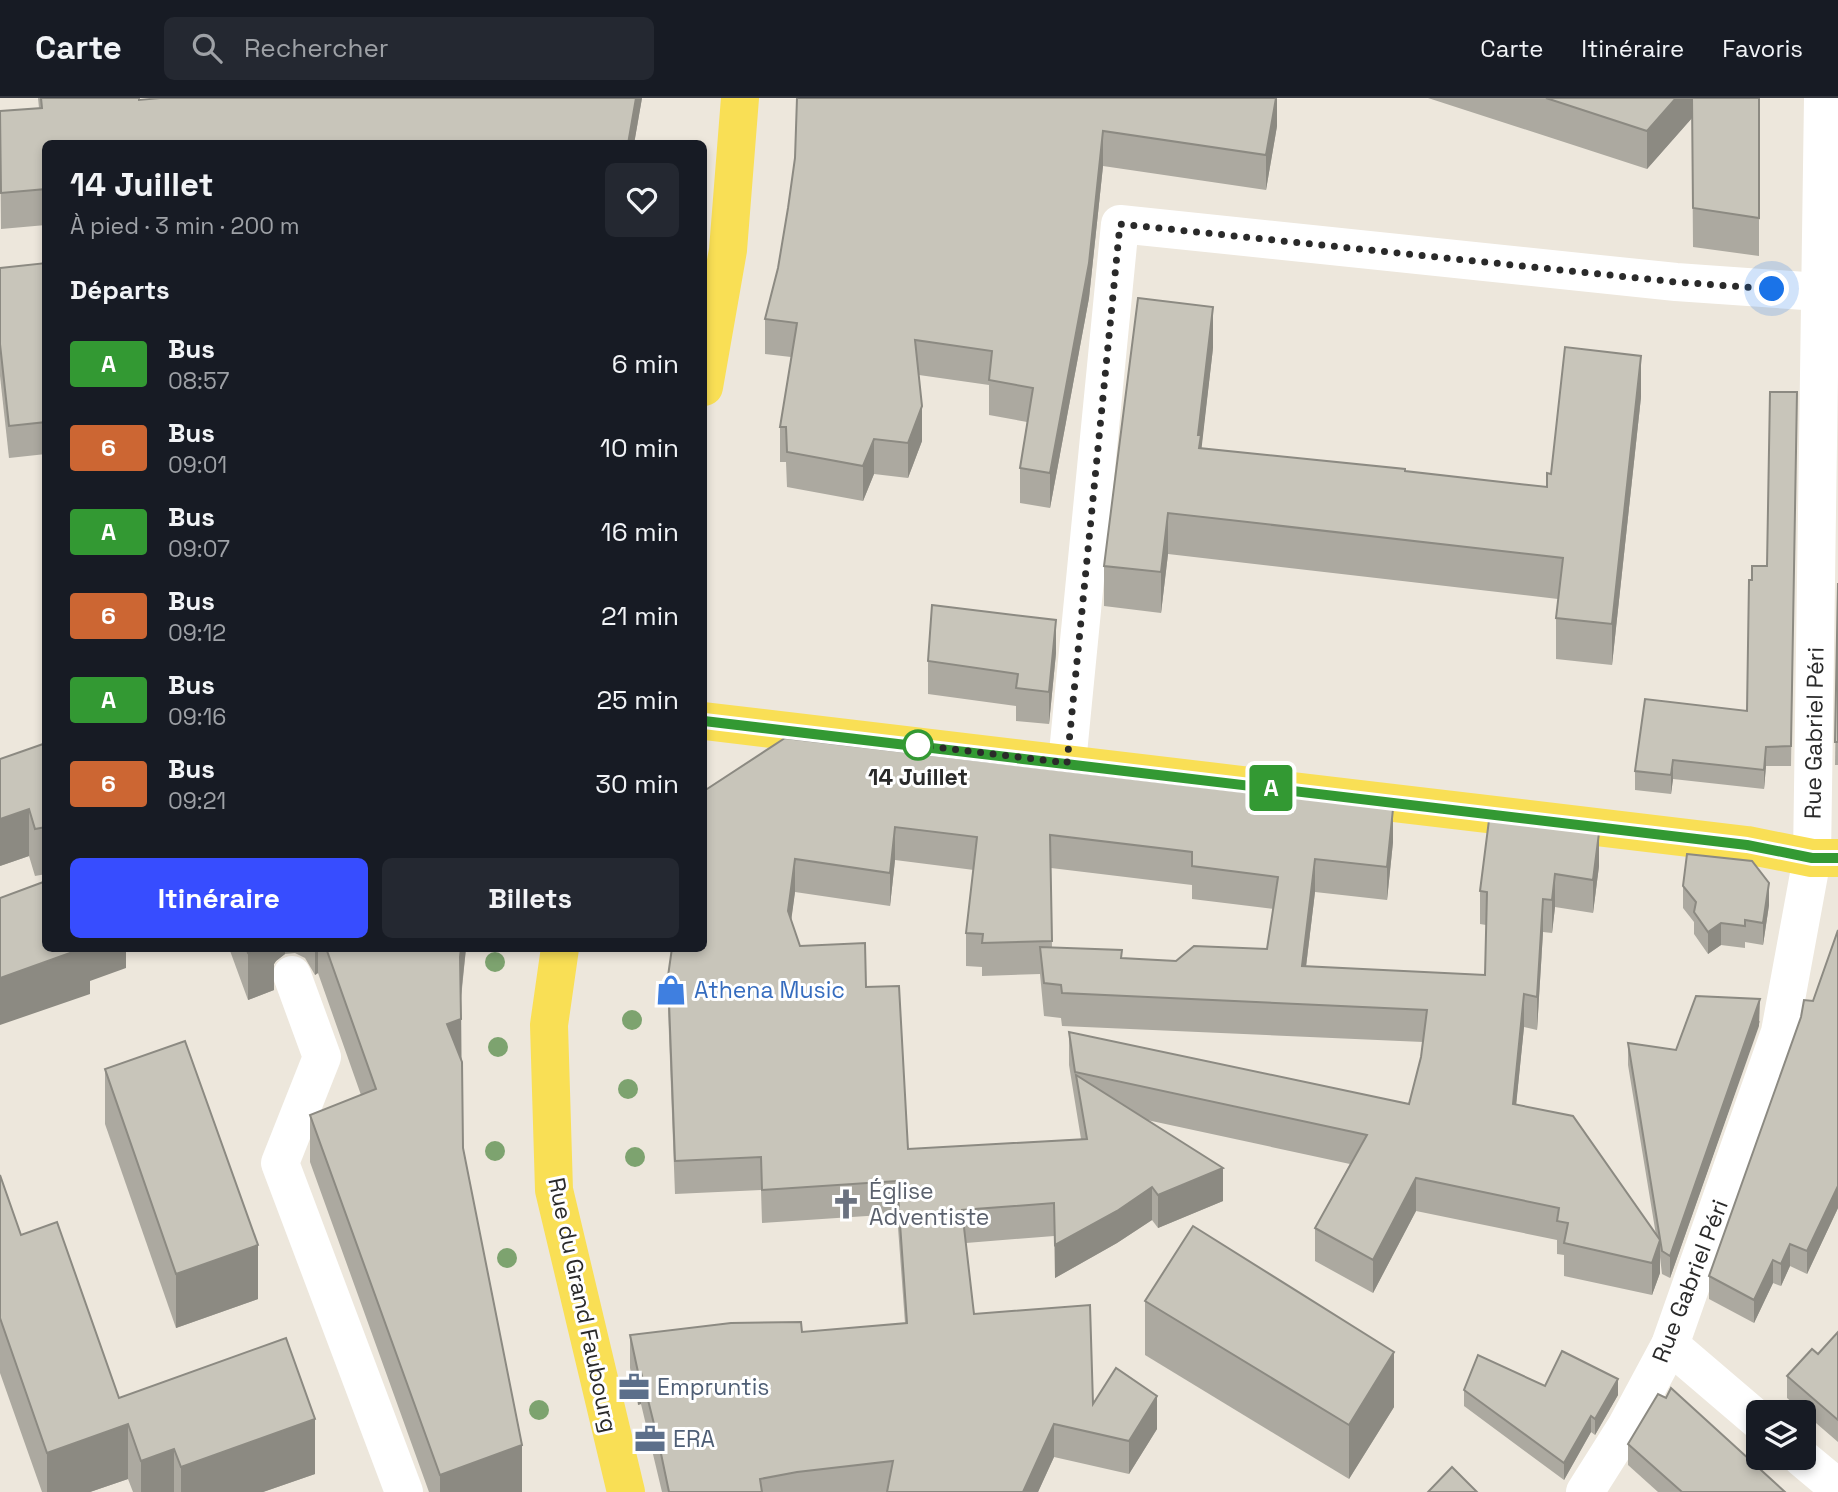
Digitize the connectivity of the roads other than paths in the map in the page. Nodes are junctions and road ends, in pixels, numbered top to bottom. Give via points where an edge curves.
1 (740, 98) edge
2 (1823, 98) edge
3 (1820, 292) junction
4 (707, 370) edge
5 (707, 721) edge
6 (1067, 763) junction
7 (1825, 858) edge
8 (559, 952) edge
9 (292, 975) dead end
10 (1670, 1345) junction
11 (1746, 1410) edge
12 (1816, 1470) edge
13 (1838, 1488) edge
14 (404, 1492) edge
15 (626, 1492) edge
16 (1585, 1492) edge

1 - 4 main road via 728,250
2 - 3 street, Rue Gabriel Péri
3 - 6 street via 1676,282 1120,224
3 - 7 street, Rue Gabriel Péri
5 - 6 main road
6 - 7 main road
7 - 10 street, Rue Gabriel Péri via 1780,1032
8 - 15 main road, Rue du Grand Faubourg via 549,1025 554,1190
9 - 14 street via 322,1056 280,1163
10 - 11 street
10 - 16 street, Rue Gabriel Péri
12 - 13 street

